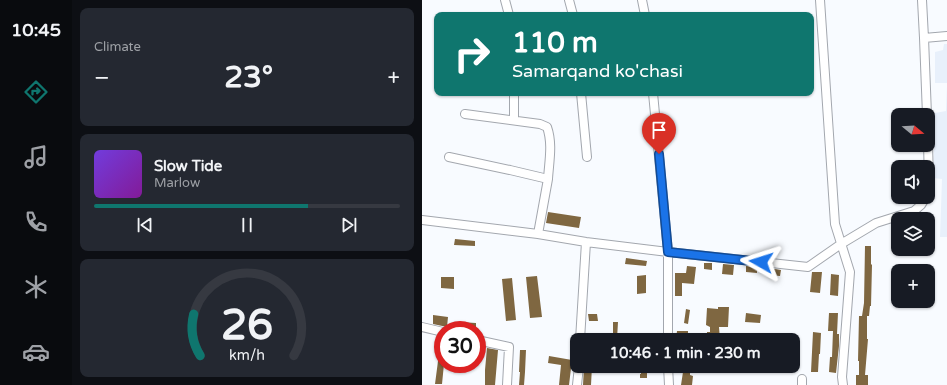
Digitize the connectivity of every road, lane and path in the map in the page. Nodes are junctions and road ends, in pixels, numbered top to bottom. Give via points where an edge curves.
1 (505, 0) edge
2 (569, 0) edge
3 (642, 0) edge
4 (820, 0) edge
5 (922, 0) edge
6 (508, 12) edge
7 (572, 12) edge
8 (644, 12) edge
9 (947, 36) edge
10 (924, 38) junction
11 (514, 96) edge
12 (581, 96) edge
13 (653, 96) edge
14 (927, 108) edge
15 (465, 114) dead end
16 (514, 120) junction
17 (449, 157) dead end
18 (587, 157) dead end
19 (548, 180) junction
20 (922, 204) edge
21 (422, 220) edge
22 (538, 234) junction
23 (586, 242) junction
24 (841, 244) junction
25 (668, 252) junction
26 (422, 327) edge
27 (434, 330) edge
28 (580, 333) edge
29 (668, 333) edge
30 (486, 342) edge
31 (579, 373) edge
32 (668, 373) edge
33 (507, 385) edge
34 (578, 385) edge
35 (669, 385) edge
36 (843, 385) edge

1 - 6 street
2 - 7 street
3 - 8 street
4 - 24 street via 835,224
5 - 10 street
9 - 10 street
10 - 14 street
11 - 16 street
12 - 18 street
13 - 25 street
15 - 16 street
16 - 19 street via 547,127 550,135
17 - 19 street
19 - 22 street
20 - 24 street via 914,211 876,222
21 - 22 street
22 - 23 street
23 - 25 street
23 - 28 street
24 - 25 street via 808,267
24 - 36 street via 850,272
25 - 29 street
26 - 27 street
30 - 33 street via 509,347
31 - 34 street
32 - 35 street

